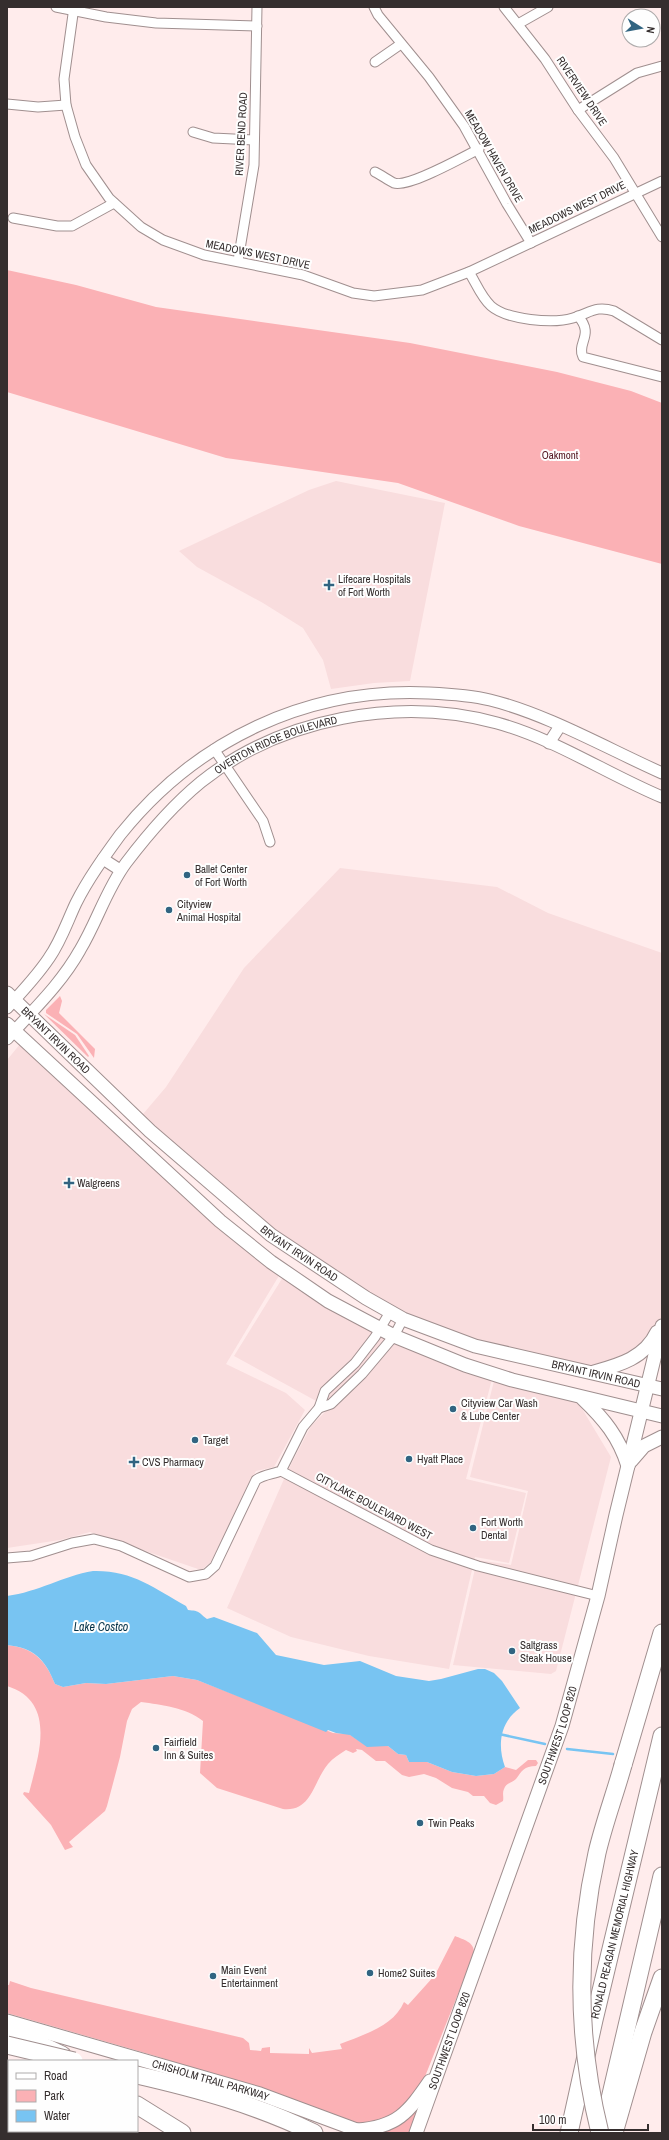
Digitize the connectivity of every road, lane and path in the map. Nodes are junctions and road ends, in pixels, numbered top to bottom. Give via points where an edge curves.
1 (56, 7) edge
2 (257, 7) edge
3 (374, 7) edge
4 (504, 7) edge
5 (548, 7) edge
6 (74, 9) edge
7 (518, 24) junction
8 (257, 26) junction
9 (401, 44) junction
10 (375, 62) dead end
11 (662, 66) edge
12 (7, 104) edge
13 (66, 105) junction
14 (578, 110) junction
15 (194, 132) dead end
16 (254, 140) junction
17 (479, 149) junction
18 (375, 172) dead end
19 (662, 181) edge
20 (635, 192) junction
21 (114, 202) junction
22 (13, 218) dead end
23 (662, 237) edge
24 (531, 242) junction
25 (238, 261) junction
26 (469, 272) junction
27 (578, 316) junction
28 (662, 340) edge
29 (662, 377) edge
30 (360, 696) junction
31 (362, 715) junction
32 (560, 726) junction
33 (549, 743) junction
34 (214, 749) junction
35 (224, 765) junction
36 (662, 773) edge
37 (662, 797) edge
38 (270, 842) dead end
39 (103, 859) junction
40 (120, 870) junction
41 (9, 1000) edge
42 (29, 1014) junction
43 (10, 1031) edge
44 (390, 1312) junction
45 (403, 1319) junction
46 (662, 1321) edge
47 (662, 1326) edge
48 (380, 1329) junction
49 (394, 1336) junction
50 (355, 1363) junction
51 (590, 1373) junction
52 (362, 1374) junction
53 (648, 1386) junction
54 (662, 1389) edge
55 (581, 1397) junction
56 (319, 1408) junction
57 (642, 1411) junction
58 (662, 1416) edge
59 (662, 1437) edge
60 (628, 1466) junction
61 (281, 1471) junction
62 (7, 1558) edge
63 (598, 1596) junction
64 (662, 1632) edge
65 (662, 1736) edge
66 (662, 1876) edge
67 (662, 1978) edge
68 (594, 2020) junction
69 (7, 2021) edge
70 (7, 2029) edge
71 (7, 2045) edge
72 (70, 2060) edge
73 (72, 2060) edge
74 (440, 2066) junction
75 (138, 2075) edge
76 (138, 2106) edge
77 (361, 2131) edge
78 (182, 2133) edge
79 (314, 2133) edge
80 (416, 2133) edge
81 (558, 2133) edge
82 (569, 2133) edge
83 (601, 2133) edge
84 (614, 2133) edge

1 - 6 street
2 - 8 street, RIVER BEND ROAD
3 - 9 street, MEADOW HAVEN DRIVE
4 - 7 street, RIVERVIEW DRIVE
5 - 7 street
6 - 8 street via 106,17 156,23
6 - 13 street, MEADOWS WEST DRIVE via 64,79
7 - 14 street, RIVERVIEW DRIVE via 545,59
8 - 16 street, RIVER BEND ROAD
9 - 10 street
9 - 17 street, MEADOW HAVEN DRIVE via 429,77
11 - 14 street via 637,73
12 - 13 street via 38,107
13 - 21 street, MEADOWS WEST DRIVE via 86,164
14 - 20 street, RIVERVIEW DRIVE via 614,158
15 - 16 street via 213,138
16 - 25 street, RIVER BEND ROAD via 254,165
17 - 18 street via 424,176 403,183 395,183
17 - 24 street, MEADOW HAVEN DRIVE via 507,204
19 - 20 street, MEADOWS WEST DRIVE
20 - 23 street, RIVERVIEW DRIVE
20 - 24 street, MEADOWS WEST DRIVE
21 - 22 street via 72,226 57,226
21 - 25 street, MEADOWS WEST DRIVE via 141,227 163,240 204,255
24 - 26 street, MEADOWS WEST DRIVE
25 - 26 street, MEADOWS WEST DRIVE via 303,275 354,293 374,296 422,290
26 - 27 street via 484,298 500,311 534,320 557,321
27 - 28 street via 598,308 606,308
27 - 29 street via 585,327 586,336 581,350 583,357
30 - 31 street
30 - 32 street, OVERTON RIDGE BOULEVARD via 411,692 468,695 512,706
30 - 34 street, OVERTON RIDGE BOULEVARD via 297,709
31 - 33 street, OVERTON RIDGE BOULEVARD via 432,713 470,718 496,723
31 - 35 street, OVERTON RIDGE BOULEVARD via 297,731
32 - 33 street
32 - 36 street, OVERTON RIDGE BOULEVARD
33 - 37 street, OVERTON RIDGE BOULEVARD
34 - 35 street
34 - 39 street, OVERTON RIDGE BOULEVARD via 173,779 151,800
35 - 38 street via 263,821
35 - 40 street, OVERTON RIDGE BOULEVARD via 172,809
39 - 40 street
39 - 41 street, OVERTON RIDGE BOULEVARD via 77,902 49,958
40 - 42 street, OVERTON RIDGE BOULEVARD via 79,953 56,986
41 - 42 main road, BRYANT IRVIN ROAD
42 - 43 street, OVERTON RIDGE BOULEVARD
42 - 44 main road, BRYANT IRVIN ROAD via 150,1131 272,1235 330,1276
43 - 48 main road, BRYANT IRVIN ROAD via 258,1253 309,1289
44 - 45 main road, BRYANT IRVIN ROAD
44 - 48 street
45 - 49 street
45 - 51 main road, BRYANT IRVIN ROAD via 475,1346
46 - 51 main road via 654,1340 634,1358
47 - 53 main road, SOUTHWEST LOOP 820
48 - 49 main road, BRYANT IRVIN ROAD
48 - 50 street
49 - 52 street
49 - 55 main road, BRYANT IRVIN ROAD via 465,1365
50 - 52 street
50 - 56 street via 327,1390
51 - 53 main road, BRYANT IRVIN ROAD
52 - 56 street via 332,1404
53 - 54 main road, BRYANT IRVIN ROAD
53 - 57 main road, SOUTHWEST LOOP 820
55 - 57 main road, BRYANT IRVIN ROAD
55 - 60 main road via 613,1431
56 - 61 street via 303,1427
57 - 58 main road, BRYANT IRVIN ROAD
57 - 60 main road, SOUTHWEST LOOP 820
59 - 60 main road via 644,1446
60 - 63 main road, SOUTHWEST LOOP 820
61 - 62 street via 256,1480 215,1566 206,1574 189,1577 120,1546 94,1539 31,1556
61 - 63 street, CITYLAKE BOULEVARD WEST via 431,1550 478,1566
63 - 74 main road, SOUTHWEST LOOP 820 via 562,1726
64 - 83 highway, bridge via 600,1840 585,1927 581,1983 583,2032 589,2082
65 - 68 highway, RONALD REAGAN MEMORIAL HIGHWAY
66 - 83 highway
67 - 84 highway via 643,2032
68 - 81 highway via 580,2044
68 - 82 highway, RONALD REAGAN MEMORIAL HIGHWAY
69 - 77 main road, CHISHOLM TRAIL PARKWAY via 260,2094
70 - 73 highway
71 - 72 highway, bridge
74 - 77 main road via 407,2112 386,2125
74 - 80 main road, SOUTHWEST LOOP 820
75 - 79 highway via 236,2101
76 - 78 highway

